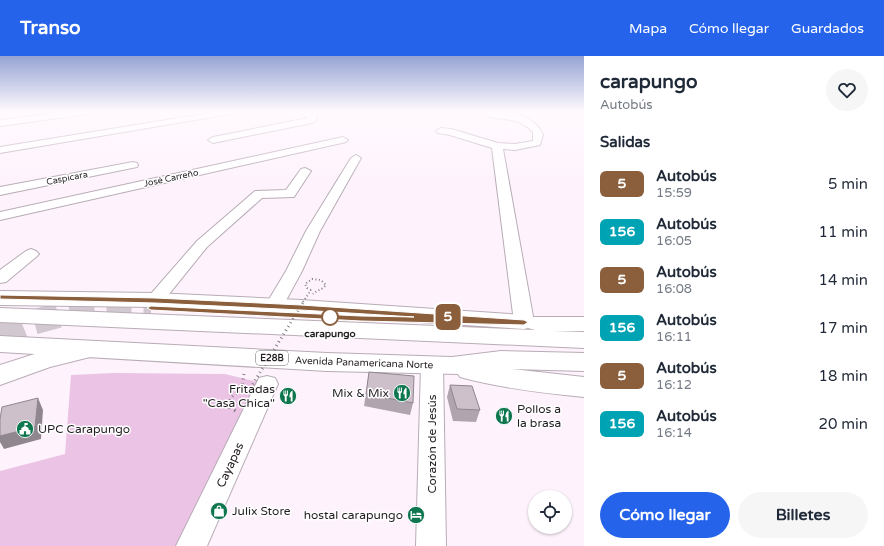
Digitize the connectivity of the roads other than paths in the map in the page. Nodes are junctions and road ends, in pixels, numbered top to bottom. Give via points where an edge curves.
1 (91, 135) edge
2 (238, 135) edge
3 (460, 135) edge
4 (538, 135) edge
5 (213, 140) dead end
6 (343, 140) dead end
7 (497, 146) junction
8 (0, 150) edge
9 (356, 158) dead end
10 (133, 164) dead end
11 (305, 171) dead end
12 (0, 191) edge
13 (0, 216) edge
14 (31, 254) dead end
15 (0, 278) edge
16 (0, 298) edge
17 (153, 304) junction
18 (274, 306) junction
19 (0, 316) edge
20 (524, 322) junction
21 (584, 324) edge
22 (584, 340) edge
23 (0, 344) edge
24 (92, 348) junction
25 (584, 362) edge
26 (442, 366) junction
27 (0, 375) edge
28 (584, 379) edge
29 (517, 380) junction
30 (584, 387) edge
31 (257, 388) road end
32 (191, 546) edge
33 (431, 546) edge

1 - 8 street
2 - 5 street
3 - 7 street
4 - 7 street via 537,143 515,147
6 - 13 street, José Carreño
7 - 20 street
9 - 18 street
10 - 12 street, Caspicara
11 - 17 street via 290,194 259,194 202,244
14 - 15 street
16 - 17 main road
17 - 18 main road
17 - 20 main road via 361,319
18 - 20 main road
19 - 22 main road
20 - 21 main road
23 - 24 main road, Avenida Panamericana Norte / E28B
24 - 26 main road, Avenida Panamericana Norte / E28B via 321,362
24 - 27 main road via 44,360
25 - 26 main road, Avenida Panamericana Norte / E28B via 501,360
26 - 29 main road
26 - 33 street, Corazón de Jesús
28 - 29 main road
29 - 30 main road
31 - 32 street, Cayapas via 246,430

